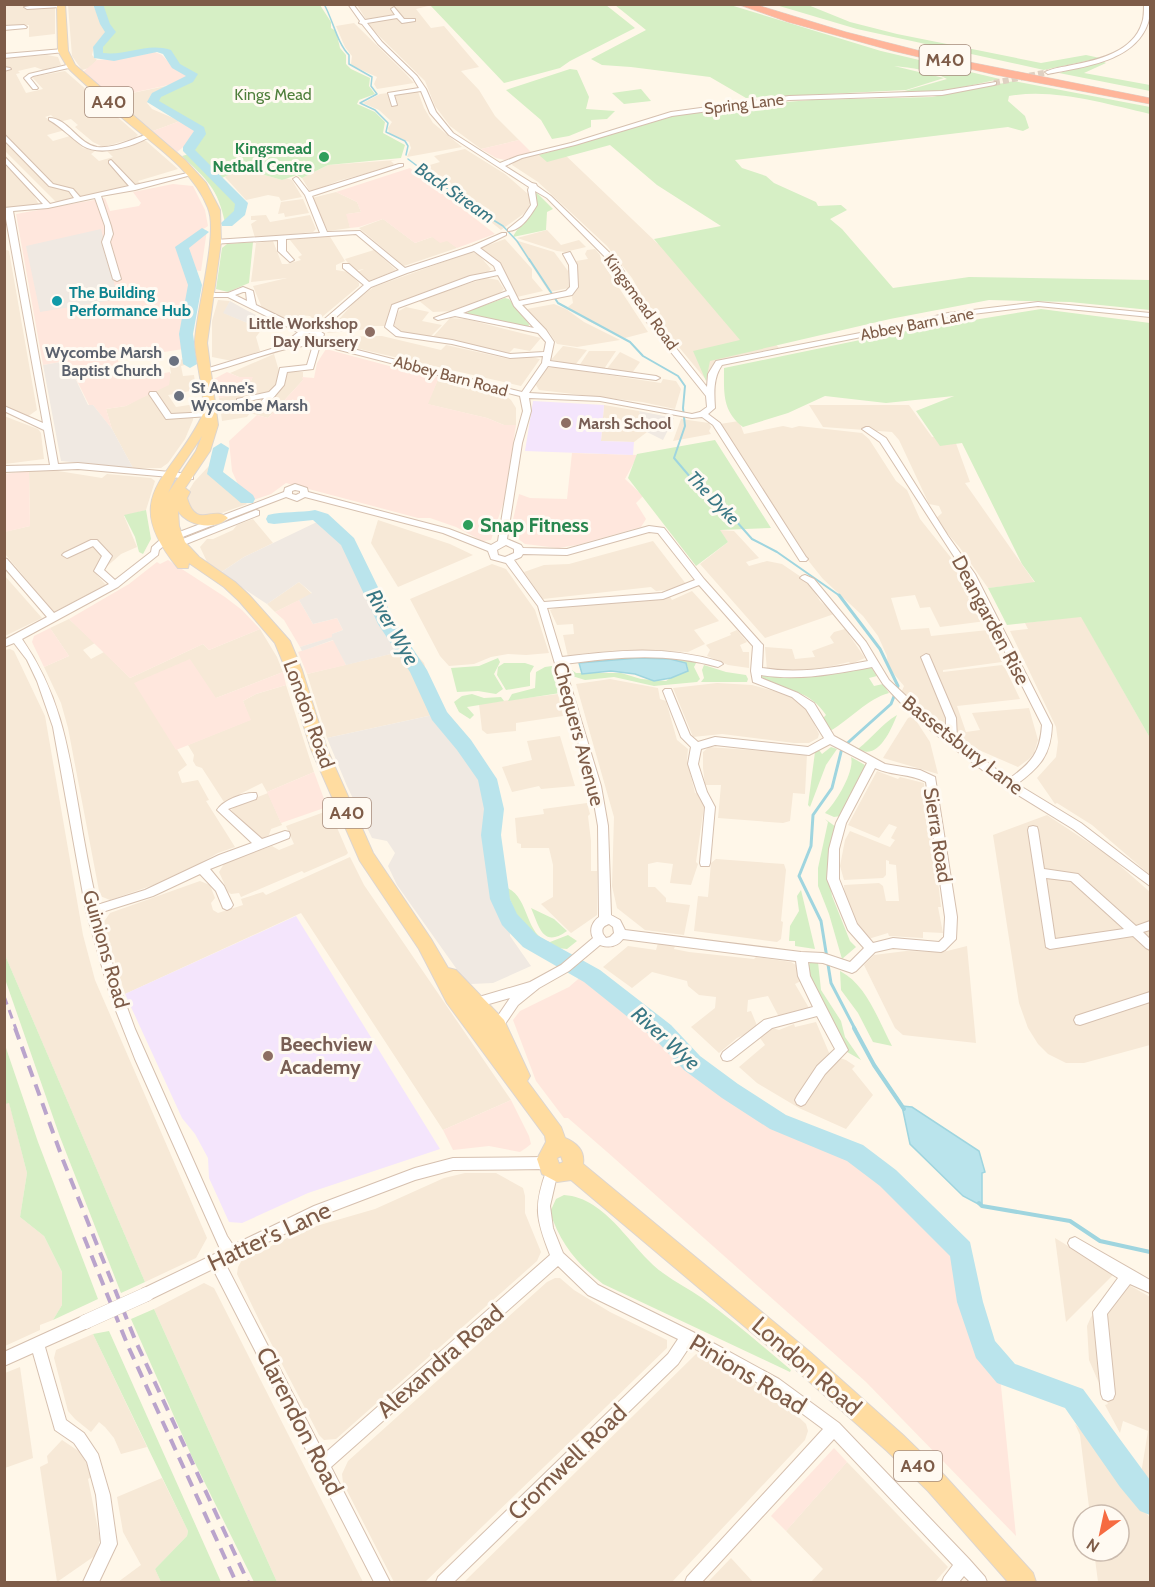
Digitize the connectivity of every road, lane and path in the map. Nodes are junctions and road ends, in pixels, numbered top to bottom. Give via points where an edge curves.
1 (350, 4) edge
2 (742, 4) edge
3 (764, 4) edge
4 (1148, 4) edge
5 (61, 5) edge
6 (27, 6) edge
7 (394, 9) dead end
8 (27, 16) dead end
9 (398, 16) junction
10 (413, 20) dead end
11 (361, 22) junction
12 (24, 27) dead end
13 (4, 28) edge
14 (63, 51) junction
15 (4, 56) edge
16 (71, 66) junction
17 (21, 72) dead end
18 (1048, 72) tunnel mouth
19 (27, 78) junction
20 (994, 83) tunnel mouth
21 (35, 88) dead end
22 (423, 89) junction
23 (1150, 94) edge
24 (1150, 101) edge
25 (394, 105) dead end
26 (51, 119) dead end
27 (4, 136) edge
28 (148, 136) junction
29 (4, 158) edge
30 (111, 162) dead end
31 (401, 165) dead end
32 (501, 165) junction
33 (192, 174) junction
34 (296, 179) dead end
35 (534, 185) junction
36 (135, 188) junction
37 (308, 195) junction
38 (98, 196) junction
39 (79, 200) junction
40 (48, 206) junction
41 (7, 210) edge
42 (324, 233) junction
43 (282, 238) junction
44 (14, 240) junction
45 (214, 242) junction
46 (4, 244) edge
47 (475, 248) junction
48 (567, 254) dead end
49 (290, 260) dead end
50 (346, 266) dead end
51 (404, 271) junction
52 (500, 272) junction
53 (117, 279) dead end
54 (368, 285) junction
55 (510, 292) junction
56 (206, 295) junction
57 (517, 304) junction
58 (455, 315) junction
59 (1150, 315) edge
60 (438, 318) dead end
61 (303, 331) junction
62 (315, 331) junction
63 (543, 333) junction
64 (298, 342) junction
65 (316, 342) junction
66 (546, 359) junction
67 (203, 370) junction
68 (656, 378) dead end
69 (153, 394) dead end
70 (272, 394) junction
71 (524, 395) junction
72 (710, 396) junction
73 (240, 401) dead end
74 (4, 408) edge
75 (260, 408) dead end
76 (703, 414) junction
77 (210, 420) junction
78 (46, 428) junction
79 (866, 429) dead end
80 (54, 465) junction
81 (4, 469) edge
82 (179, 476) junction
83 (290, 496) junction
84 (221, 518) junction
85 (502, 542) junction
86 (168, 544) junction
87 (492, 549) junction
88 (520, 551) junction
89 (67, 555) dead end
90 (803, 559) dead end
91 (509, 560) junction
92 (4, 561) edge
93 (805, 578) dead end
94 (701, 581) junction
95 (115, 585) junction
96 (542, 605) junction
97 (53, 618) junction
98 (16, 638) junction
99 (4, 644) edge
100 (926, 657) dead end
101 (559, 661) junction
102 (875, 663) junction
103 (718, 664) dead end
104 (756, 671) junction
105 (668, 691) dead end
106 (833, 741) junction
107 (952, 741) junction
108 (696, 746) junction
109 (873, 762) junction
110 (1009, 784) junction
111 (252, 796) dead end
112 (1033, 830) dead end
113 (285, 836) dead end
114 (260, 844) junction
115 (705, 863) dead end
116 (203, 869) junction
117 (1039, 873) junction
118 (1150, 882) edge
119 (227, 905) dead end
120 (92, 911) junction
121 (605, 921) junction
122 (1150, 925) edge
123 (1134, 931) junction
124 (621, 934) junction
125 (598, 939) junction
126 (425, 944) junction
127 (1150, 945) edge
128 (871, 948) junction
129 (801, 957) junction
130 (536, 985) junction
131 (1150, 997) edge
132 (476, 1008) junction
133 (820, 1010) junction
134 (1080, 1020) dead end
135 (497, 1026) junction
136 (727, 1056) dead end
137 (508, 1072) junction
138 (801, 1100) dead end
139 (536, 1109) junction
140 (557, 1162) junction
141 (1075, 1243) dead end
142 (230, 1252) junction
143 (558, 1257) junction
144 (216, 1260) junction
145 (1128, 1276) junction
146 (1150, 1287) edge
147 (688, 1337) junction
148 (37, 1344) junction
149 (4, 1359) edge
150 (1108, 1394) dead end
151 (834, 1428) junction
152 (323, 1464) junction
153 (964, 1564) junction
154 (91, 1582) edge
155 (382, 1582) edge
156 (443, 1582) edge
157 (692, 1582) edge
158 (949, 1582) edge
159 (980, 1582) edge
160 (1024, 1582) edge

1 - 11 street, Kingsmead Road
2 - 24 highway, M40 via 922,55
3 - 23 highway, M40 via 905,44
4 - 18 street via 1143,32 1132,45 1107,58
5 - 6 street
5 - 14 main road, A40
6 - 8 street
7 - 9 street
9 - 10 street via 402,21
9 - 11 street
11 - 22 street, Kingsmead Road
12 - 13 street
14 - 15 street
14 - 16 main road, A40
16 - 19 street
16 - 28 main road, A40
17 - 19 street
19 - 21 street
20 - 32 street, Spring Lane via 942,93 789,98 671,114
22 - 25 street via 390,94
22 - 32 street, Kingsmead Road via 433,113 451,134
26 - 28 street via 95,150
27 - 39 street via 51,185 71,190
28 - 33 main road, A40
29 - 40 street
30 - 36 street
31 - 37 street
32 - 35 street, Kingsmead Road
33 - 36 street
33 - 45 main road, A40 via 215,210
34 - 37 street
35 - 47 street via 534,205 525,218
35 - 72 street, Kingsmead Road via 614,262 649,319
36 - 38 street
37 - 42 street
38 - 39 street
38 - 53 street via 108,226 106,242
39 - 40 street
40 - 41 street
41 - 44 street
42 - 43 street
42 - 51 street via 358,232
43 - 45 street
43 - 49 street via 282,251
44 - 46 street
44 - 78 street
45 - 56 main road, A40
47 - 51 street
47 - 52 street
48 - 57 street via 573,265 574,287 569,293
50 - 54 street
51 - 54 street
52 - 55 street
52 - 66 street via 395,307 388,327 399,334 510,356
54 - 62 street
55 - 57 street
55 - 58 street
56 - 61 street via 229,295
56 - 67 main road, A40 via 201,343
57 - 63 street
58 - 60 street
58 - 63 street
59 - 72 street, Abbey Barn Lane via 1038,304 948,315 719,363 712,374
61 - 62 street
61 - 64 street via 296,337
62 - 65 street via 320,334
63 - 66 street via 550,342
64 - 65 street, Abbey Barn Road
64 - 67 street, Abbey Barn Road via 223,368
65 - 70 street via 310,367 283,370 280,385
65 - 71 street, Abbey Barn Road
66 - 68 street
66 - 71 street
67 - 77 main road, A40
69 - 77 street via 169,417
70 - 73 street
70 - 75 street
71 - 76 street, Abbey Barn Road via 600,399 676,415
71 - 85 street via 526,411
72 - 76 street via 711,408
74 - 78 street
76 - 90 street via 716,423
77 - 82 main road
77 - 82 main road via 198,458
78 - 80 street
79 - 110 street, Deangarden Rise via 887,439 970,574 1047,725 1047,742 1040,758
80 - 81 street
80 - 82 street
82 - 84 main road via 183,511 190,518 204,521
82 - 86 main road via 157,500 160,529
83 - 84 street
83 - 86 street
83 - 87 street via 304,494 447,531
84 - 86 street
85 - 87 street
85 - 88 street via 515,544
86 - 95 street
86 - 126 main road, London Road / A40 via 184,565 244,598 282,641 319,749 366,856
87 - 91 street via 494,557
88 - 91 street
88 - 94 street via 567,552 649,529 661,530
89 - 95 street via 93,542 107,556 99,571
91 - 96 street, Chequers Avenue
92 - 97 street
93 - 102 street, Bassetsbury Lane via 811,580 844,620
94 - 96 street via 663,597
94 - 104 street via 758,645
95 - 97 street
96 - 101 street, Chequers Avenue
97 - 98 street
98 - 99 street
98 - 120 street, Guinions Road via 52,702
100 - 107 street via 951,718
101 - 103 street via 638,652 701,658
101 - 121 street, Chequers Avenue via 596,786 603,826
102 - 104 street via 826,673
102 - 107 street, Bassetsbury Lane via 888,685
104 - 106 street via 756,680 795,695 810,706
105 - 108 street via 686,738
106 - 108 street via 809,751 715,741
106 - 109 street, Sierra Road
107 - 110 street, Bassetsbury Lane
108 - 115 street via 693,764 711,807
109 - 128 street via 841,822 834,849 833,879 852,927
109 - 128 street, Sierra Road via 931,780 951,917 950,939 941,947 893,943
110 - 118 street, Bassetsbury Lane via 1077,826
111 - 114 street via 222,810
112 - 117 street
113 - 114 street
114 - 116 street
116 - 119 street via 220,889
116 - 120 street via 149,893
117 - 123 street via 1074,877
117 - 123 street via 1050,944
120 - 142 street, Guinions Road via 121,1007 163,1110
121 - 124 street via 617,924
121 - 125 street via 595,928
122 - 123 street
123 - 127 street
124 - 125 street via 612,942
124 - 129 street
125 - 130 street via 565,968
126 - 132 main road, London Road / A40
126 - 137 main road, London Road / A40 via 454,997
128 - 129 street via 852,968 823,958
129 - 133 street via 804,976
130 - 132 street
130 - 135 street via 514,1001
131 - 134 street
132 - 135 main road, London Road / A40
132 - 137 main road
133 - 136 street via 768,1024
133 - 138 street via 842,1050 821,1070
135 - 139 main road, London Road / A40
137 - 139 main road, London Road / A40
139 - 140 main road, London Road / A40 via 554,1133
140 - 142 street, Hatter's Lane via 474,1162 435,1168 319,1210
140 - 143 street, Pinions Road via 543,1206 546,1228
140 - 160 main road, London Road / A40 via 786,1346 895,1443
141 - 145 street
142 - 144 street, Hatter's Lane
143 - 147 street, Pinions Road via 593,1290
143 - 152 street, Alexandra Road
144 - 148 street, Hatter's Lane, bridge
144 - 152 street, Clarendon Road
145 - 146 street
145 - 150 street via 1101,1312
147 - 151 street, Pinions Road via 774,1384
147 - 156 street, Cromwell Road via 673,1359
148 - 149 street, Hatter's Lane
148 - 154 street via 60,1425 79,1438 93,1459 103,1495 109,1544
151 - 153 street, Pinions Road
151 - 157 street
152 - 155 street, Clarendon Road
153 - 158 street
153 - 159 street, Pinions Road

